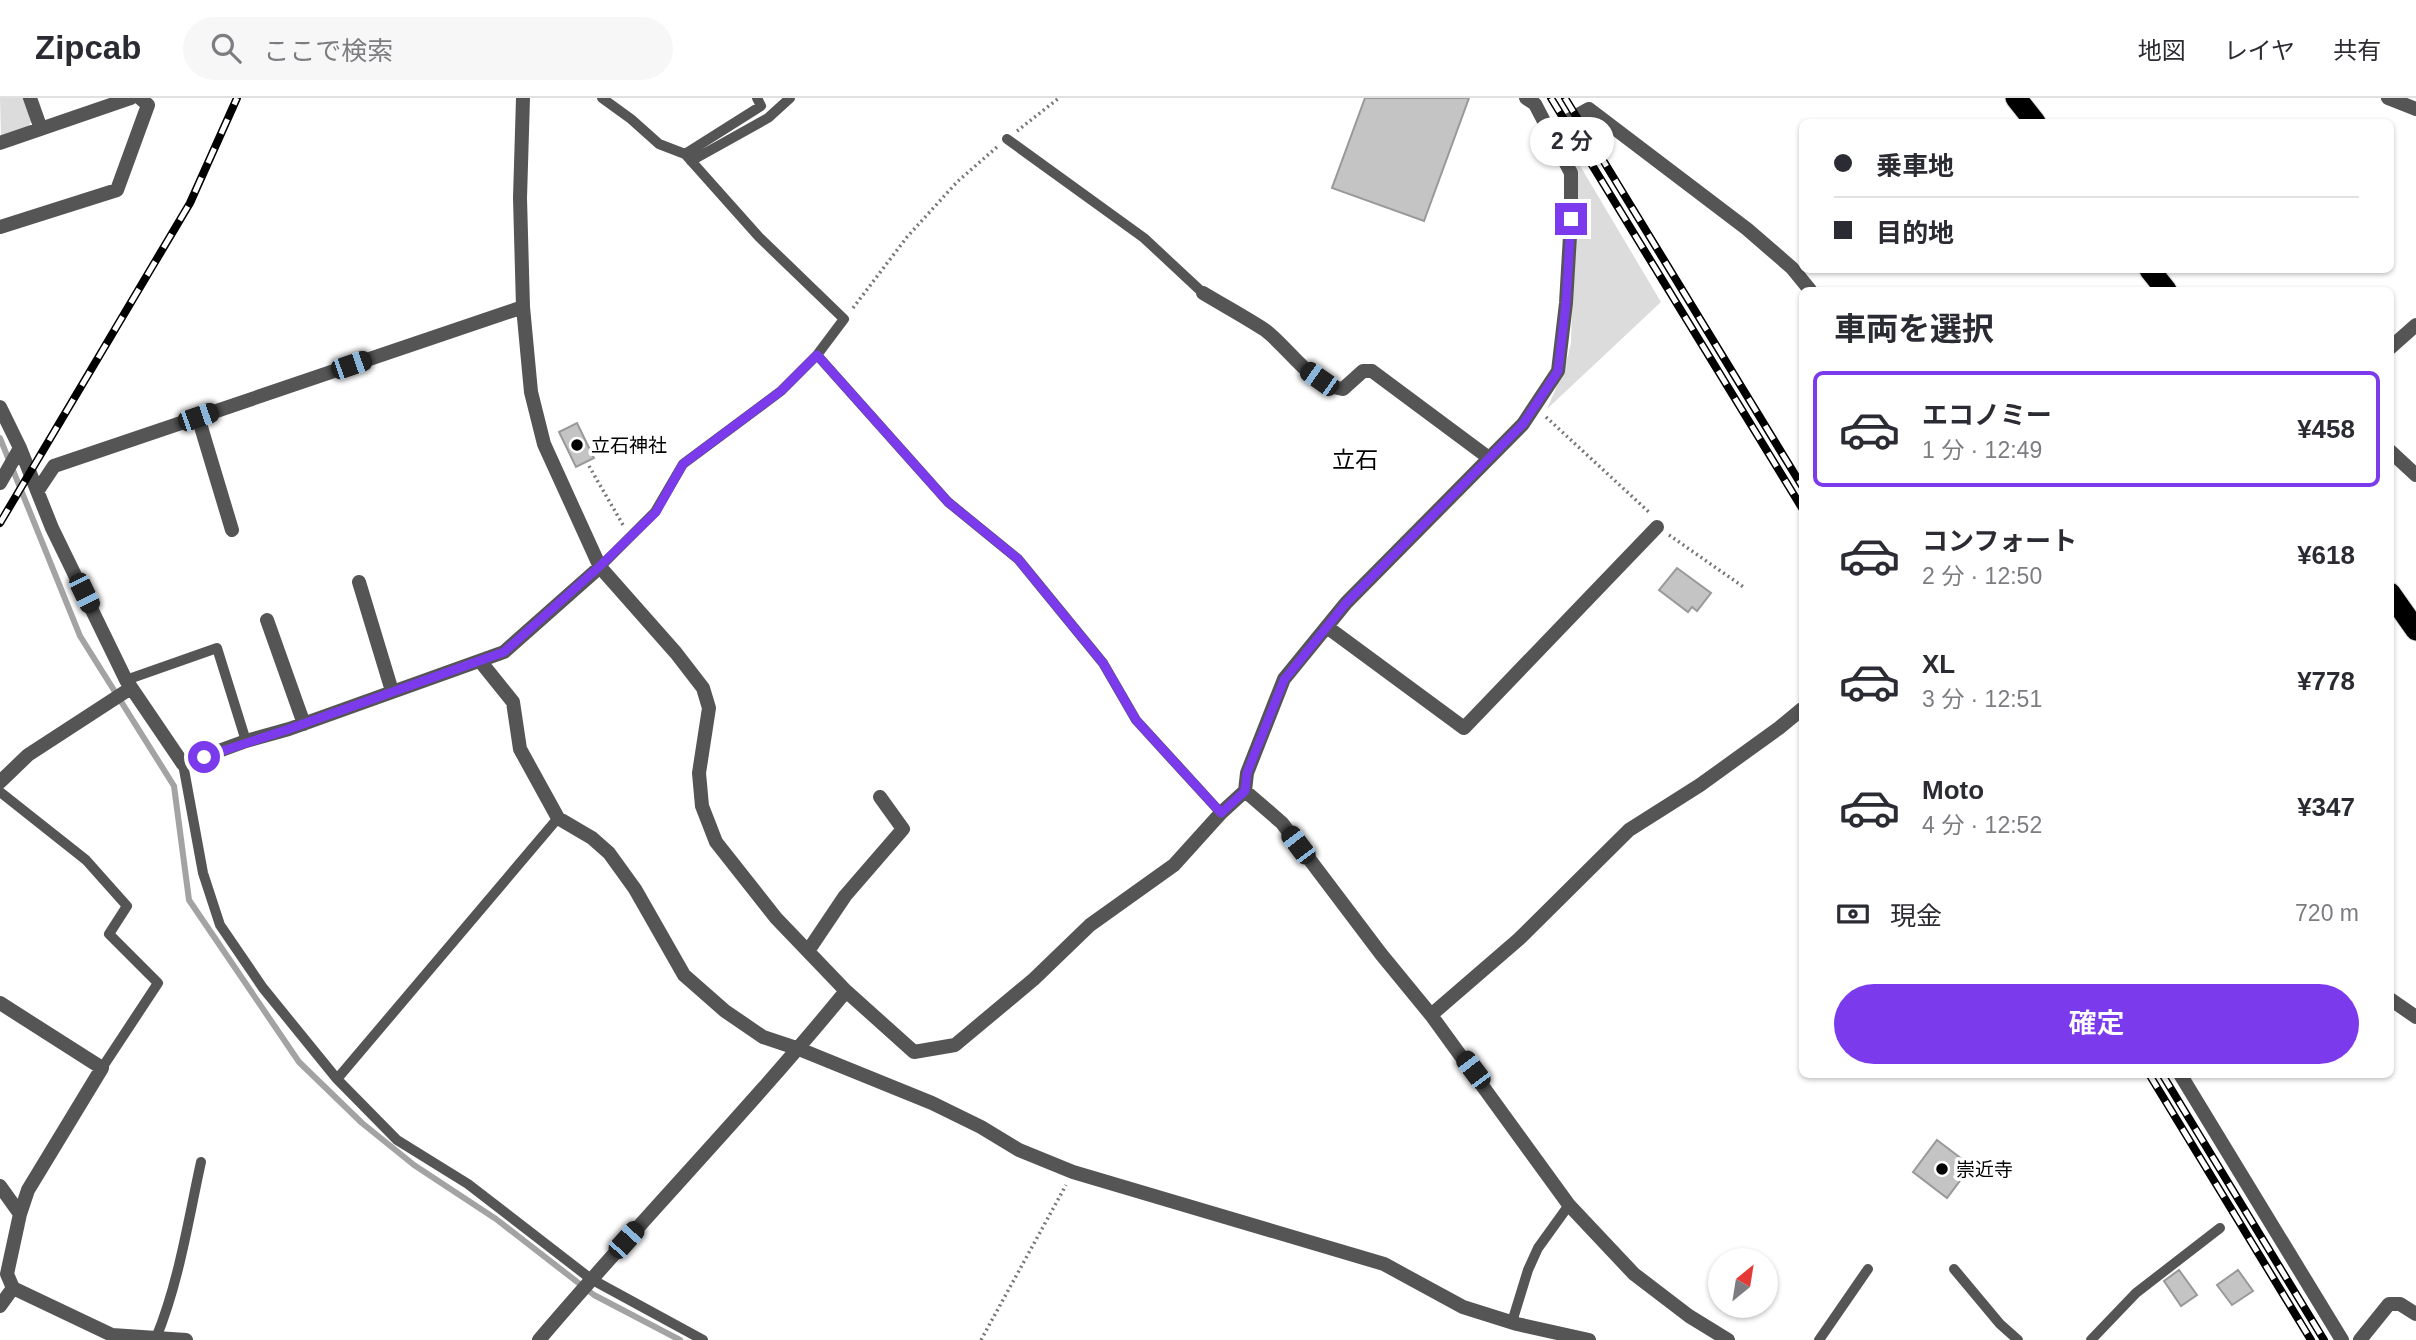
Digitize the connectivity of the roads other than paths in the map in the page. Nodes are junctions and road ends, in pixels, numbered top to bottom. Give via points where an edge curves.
1 (30, 98) edge
2 (131, 98) edge
3 (140, 98) edge
4 (523, 98) edge
5 (602, 98) edge
6 (757, 98) edge
7 (790, 98) edge
8 (1526, 98) edge
9 (2016, 98) edge
10 (2388, 98) edge
11 (1589, 103) edge
12 (2414, 105) edge
13 (2033, 119) edge
14 (41, 130) junction
15 (1550, 130) junction
16 (1007, 139) road end
17 (0, 143) edge
18 (688, 158) junction
19 (0, 227) edge
20 (2152, 273) edge
21 (1808, 287) edge
22 (2164, 287) edge
23 (1203, 293) joint
24 (523, 307) junction
25 (2416, 325) edge
26 (2394, 344) edge
27 (817, 355) junction
28 (0, 407) edge
29 (198, 417) junction
30 (20, 448) junction
31 (2394, 455) edge
32 (1489, 458) junction
33 (2416, 475) edge
34 (0, 483) edge
35 (38, 490) junction
36 (1657, 527) road end
37 (233, 530) dead end
38 (600, 566) junction
39 (359, 582) dead end
40 (2394, 599) edge
41 (267, 620) dead end
42 (1326, 627) junction
43 (2416, 630) edge
44 (480, 661) junction
45 (129, 684) junction
46 (392, 691) junction
47 (1799, 711) edge
48 (304, 723) junction
49 (246, 741) junction
50 (183, 764) junction
51 (0, 782) edge
52 (1245, 791) junction
53 (0, 792) edge
54 (880, 797) dead end
55 (1221, 813) junction
56 (558, 818) junction
57 (808, 951) junction
58 (846, 991) junction
59 (2394, 1002) edge
60 (0, 1003) edge
61 (1432, 1015) junction
62 (2416, 1017) edge
63 (799, 1049) junction
64 (102, 1068) junction
65 (2182, 1078) edge
66 (337, 1079) junction
67 (201, 1162) dead end
68 (0, 1186) edge
69 (1569, 1205) junction
70 (20, 1214) junction
71 (2220, 1228) dead end
72 (1868, 1269) dead end
73 (1954, 1269) dead end
74 (591, 1279) junction
75 (13, 1288) junction
76 (0, 1306) edge
77 (2416, 1314) edge
78 (1512, 1322) junction
79 (156, 1338) junction
80 (186, 1340) edge
81 (540, 1340) edge
82 (704, 1340) edge
83 (1588, 1340) edge
84 (1728, 1340) edge
85 (1819, 1340) edge
86 (2018, 1340) edge
87 (2091, 1340) edge
88 (2342, 1340) edge
89 (2360, 1340) edge

1 - 14 street
2 - 14 street
3 - 19 street via 148,104 117,190
4 - 24 street
5 - 18 lane via 659,144
6 - 18 lane via 761,106
7 - 18 lane via 768,118
8 - 15 street via 1535,104
9 - 13 highway
10 - 12 street
11 - 15 street
11 - 21 street via 1747,229
14 - 17 street
15 - 32 street via 1571,173 1567,289 1558,371 1523,424
16 - 23 lane via 1144,238
18 - 27 lane via 759,237 844,319
20 - 22 highway
23 - 32 street via 1266,332 1332,388 1343,389 1363,371 1372,371
24 - 29 street
24 - 38 street via 531,392 544,444
25 - 26 street
27 - 38 lane via 781,391 683,464 656,512
27 - 55 lane via 948,502 1018,559 1103,663 1136,720
28 - 30 street
29 - 35 street via 54,466
29 - 37 street
30 - 34 street
30 - 35 street
31 - 33 street
32 - 42 street
35 - 45 street
36 - 42 street via 1464,728
38 - 44 street via 504,652
38 - 57 street via 703,688 709,708 699,773 702,806 716,842
39 - 46 street
40 - 43 highway
41 - 48 street
42 - 52 street via 1284,680 1247,773
44 - 46 street
44 - 56 street via 513,702 520,749
45 - 49 lane via 217,648
45 - 50 street
45 - 51 street via 28,755
46 - 48 street
47 - 61 street via 1700,785 1629,830
48 - 49 street
49 - 50 street
50 - 66 lane via 203,873 220,925 263,988
52 - 55 street
52 - 61 street via 1282,823
53 - 64 lane via 86,860 127,906 110,934 158,983
54 - 57 street via 903,829 845,897
55 - 58 street via 1174,865 1090,925 955,1045 914,1052
56 - 63 street via 609,853 684,975 764,1037
56 - 66 lane
57 - 58 street
58 - 63 street
59 - 62 street
60 - 64 street
61 - 69 street
63 - 74 street
63 - 78 street via 932,1103 1019,1150 1073,1172 1384,1264 1463,1307
64 - 70 street via 28,1191
65 - 88 street
66 - 74 lane via 397,1140 468,1184
67 - 79 lane via 176,1276
68 - 70 street
69 - 78 lane via 1538,1248
69 - 84 street via 1634,1274
70 - 75 street via 7,1274
71 - 87 lane via 2136,1293
72 - 85 lane
73 - 86 lane
74 - 81 street
74 - 82 lane
75 - 76 street
75 - 79 street via 112,1335
77 - 89 street via 2400,1304 2389,1304
78 - 83 street
79 - 80 street

